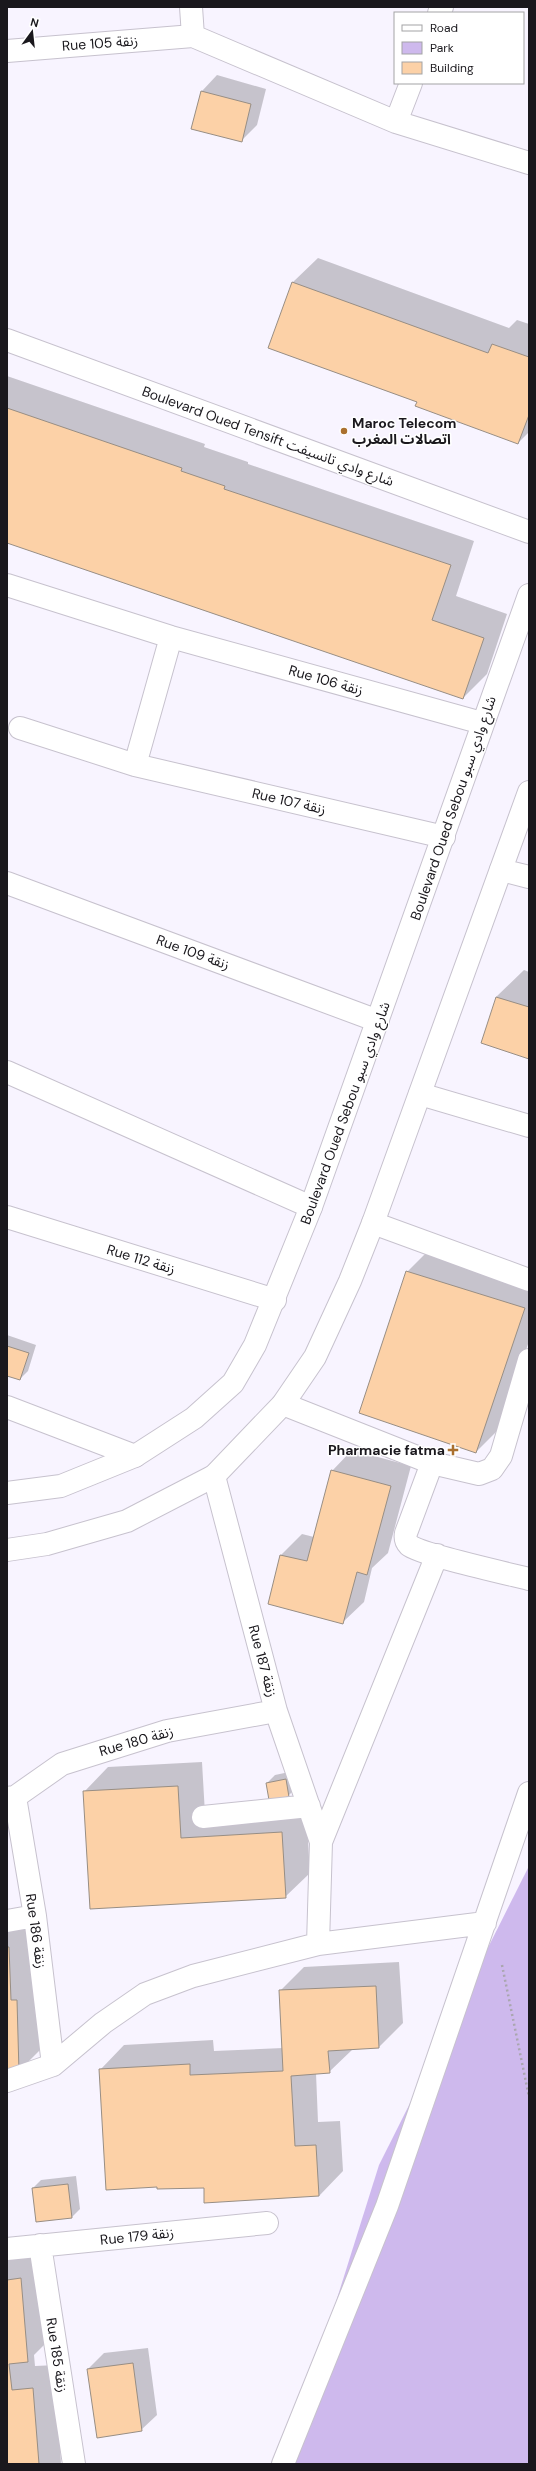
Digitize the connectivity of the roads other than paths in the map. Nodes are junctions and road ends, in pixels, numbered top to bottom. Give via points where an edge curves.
1 (191, 7) edge
2 (193, 36) junction
3 (7, 51) edge
4 (411, 84) edge
5 (396, 122) junction
6 (529, 163) edge
7 (7, 340) edge
8 (529, 532) edge
9 (7, 585) edge
10 (529, 595) edge
11 (171, 637) junction
12 (482, 723) junction
13 (20, 728) dead end
14 (135, 765) junction
15 (529, 792) edge
16 (444, 837) junction
17 (500, 870) junction
18 (529, 877) edge
19 (7, 883) edge
20 (378, 1021) junction
21 (9, 1080) edge
22 (420, 1094) junction
23 (529, 1126) edge
24 (311, 1207) junction
25 (7, 1217) edge
26 (373, 1223) junction
27 (529, 1280) edge
28 (275, 1300) junction
29 (529, 1360) edge
30 (283, 1404) junction
31 (7, 1407) edge
32 (135, 1456) junction
33 (432, 1463) junction
34 (214, 1476) junction
35 (7, 1493) edge
36 (7, 1550) edge
37 (437, 1555) junction
38 (529, 1579) edge
39 (276, 1711) junction
40 (529, 1793) edge
41 (11, 1798) edge
42 (309, 1806) junction
43 (203, 1817) dead end
44 (321, 1842) junction
45 (35, 1916) junction
46 (7, 1921) edge
47 (485, 1923) junction
48 (318, 1944) junction
49 (54, 2065) junction
50 (7, 2081) edge
51 (267, 2222) dead end
52 (40, 2245) junction
53 (7, 2250) edge
54 (74, 2464) edge
55 (283, 2464) edge

1 - 2 street
2 - 3 street, Rue 105 زنقة
2 - 5 street
4 - 5 street
5 - 6 street
7 - 8 street, Boulevard Oued Tensift شارع وادي تانسيفت
9 - 11 street, Rue 106 زنقة
10 - 12 street, Boulevard Oued Sebou شارع وادي سبو
11 - 12 street, Rue 106 زنقة
11 - 14 street
12 - 16 street, Boulevard Oued Sebou شارع وادي سبو
13 - 14 street, Rue 107 زنقة
14 - 16 street, Rue 107 زنقة
15 - 17 street
16 - 20 street, Boulevard Oued Sebou شارع وادي سبو
17 - 18 street
17 - 22 street
19 - 20 street, Rue 109 زنقة
20 - 24 street, Boulevard Oued Sebou شارع وادي سبو
21 - 24 street
22 - 23 street
22 - 26 street
24 - 28 street, Boulevard Oued Sebou شارع وادي سبو
25 - 28 street, Rue 112 زنقة
26 - 27 street
26 - 30 street via 316,1357
28 - 32 street, Boulevard Oued Sebou شارع وادي سبو via 255,1345 233,1383 194,1418
29 - 33 street via 502,1456 492,1469 479,1474
30 - 33 street
30 - 34 street
31 - 32 street
32 - 35 street, Boulevard Oued Sebou شارع وادي سبو via 61,1486
33 - 37 street via 405,1540 409,1545
34 - 36 street via 127,1521 46,1544
34 - 39 street, Rue 187 زنقة
37 - 38 street
37 - 44 street
39 - 41 street, Rue 180 زنقة via 168,1731 62,1764
39 - 42 street, Rue 187 زنقة
40 - 47 street
41 - 45 street, Rue 186 زنقة
42 - 43 street
42 - 44 street, Rue 187 زنقة
44 - 48 street
45 - 46 street
45 - 49 street, Rue 186 زنقة
47 - 48 street
47 - 55 street via 387,2206
48 - 49 street via 193,1976 145,1994 103,2023
49 - 50 street
51 - 52 street, Rue 179 زنقة
52 - 53 street, Rue 179 زنقة
52 - 54 street, Rue 185 زنقة

